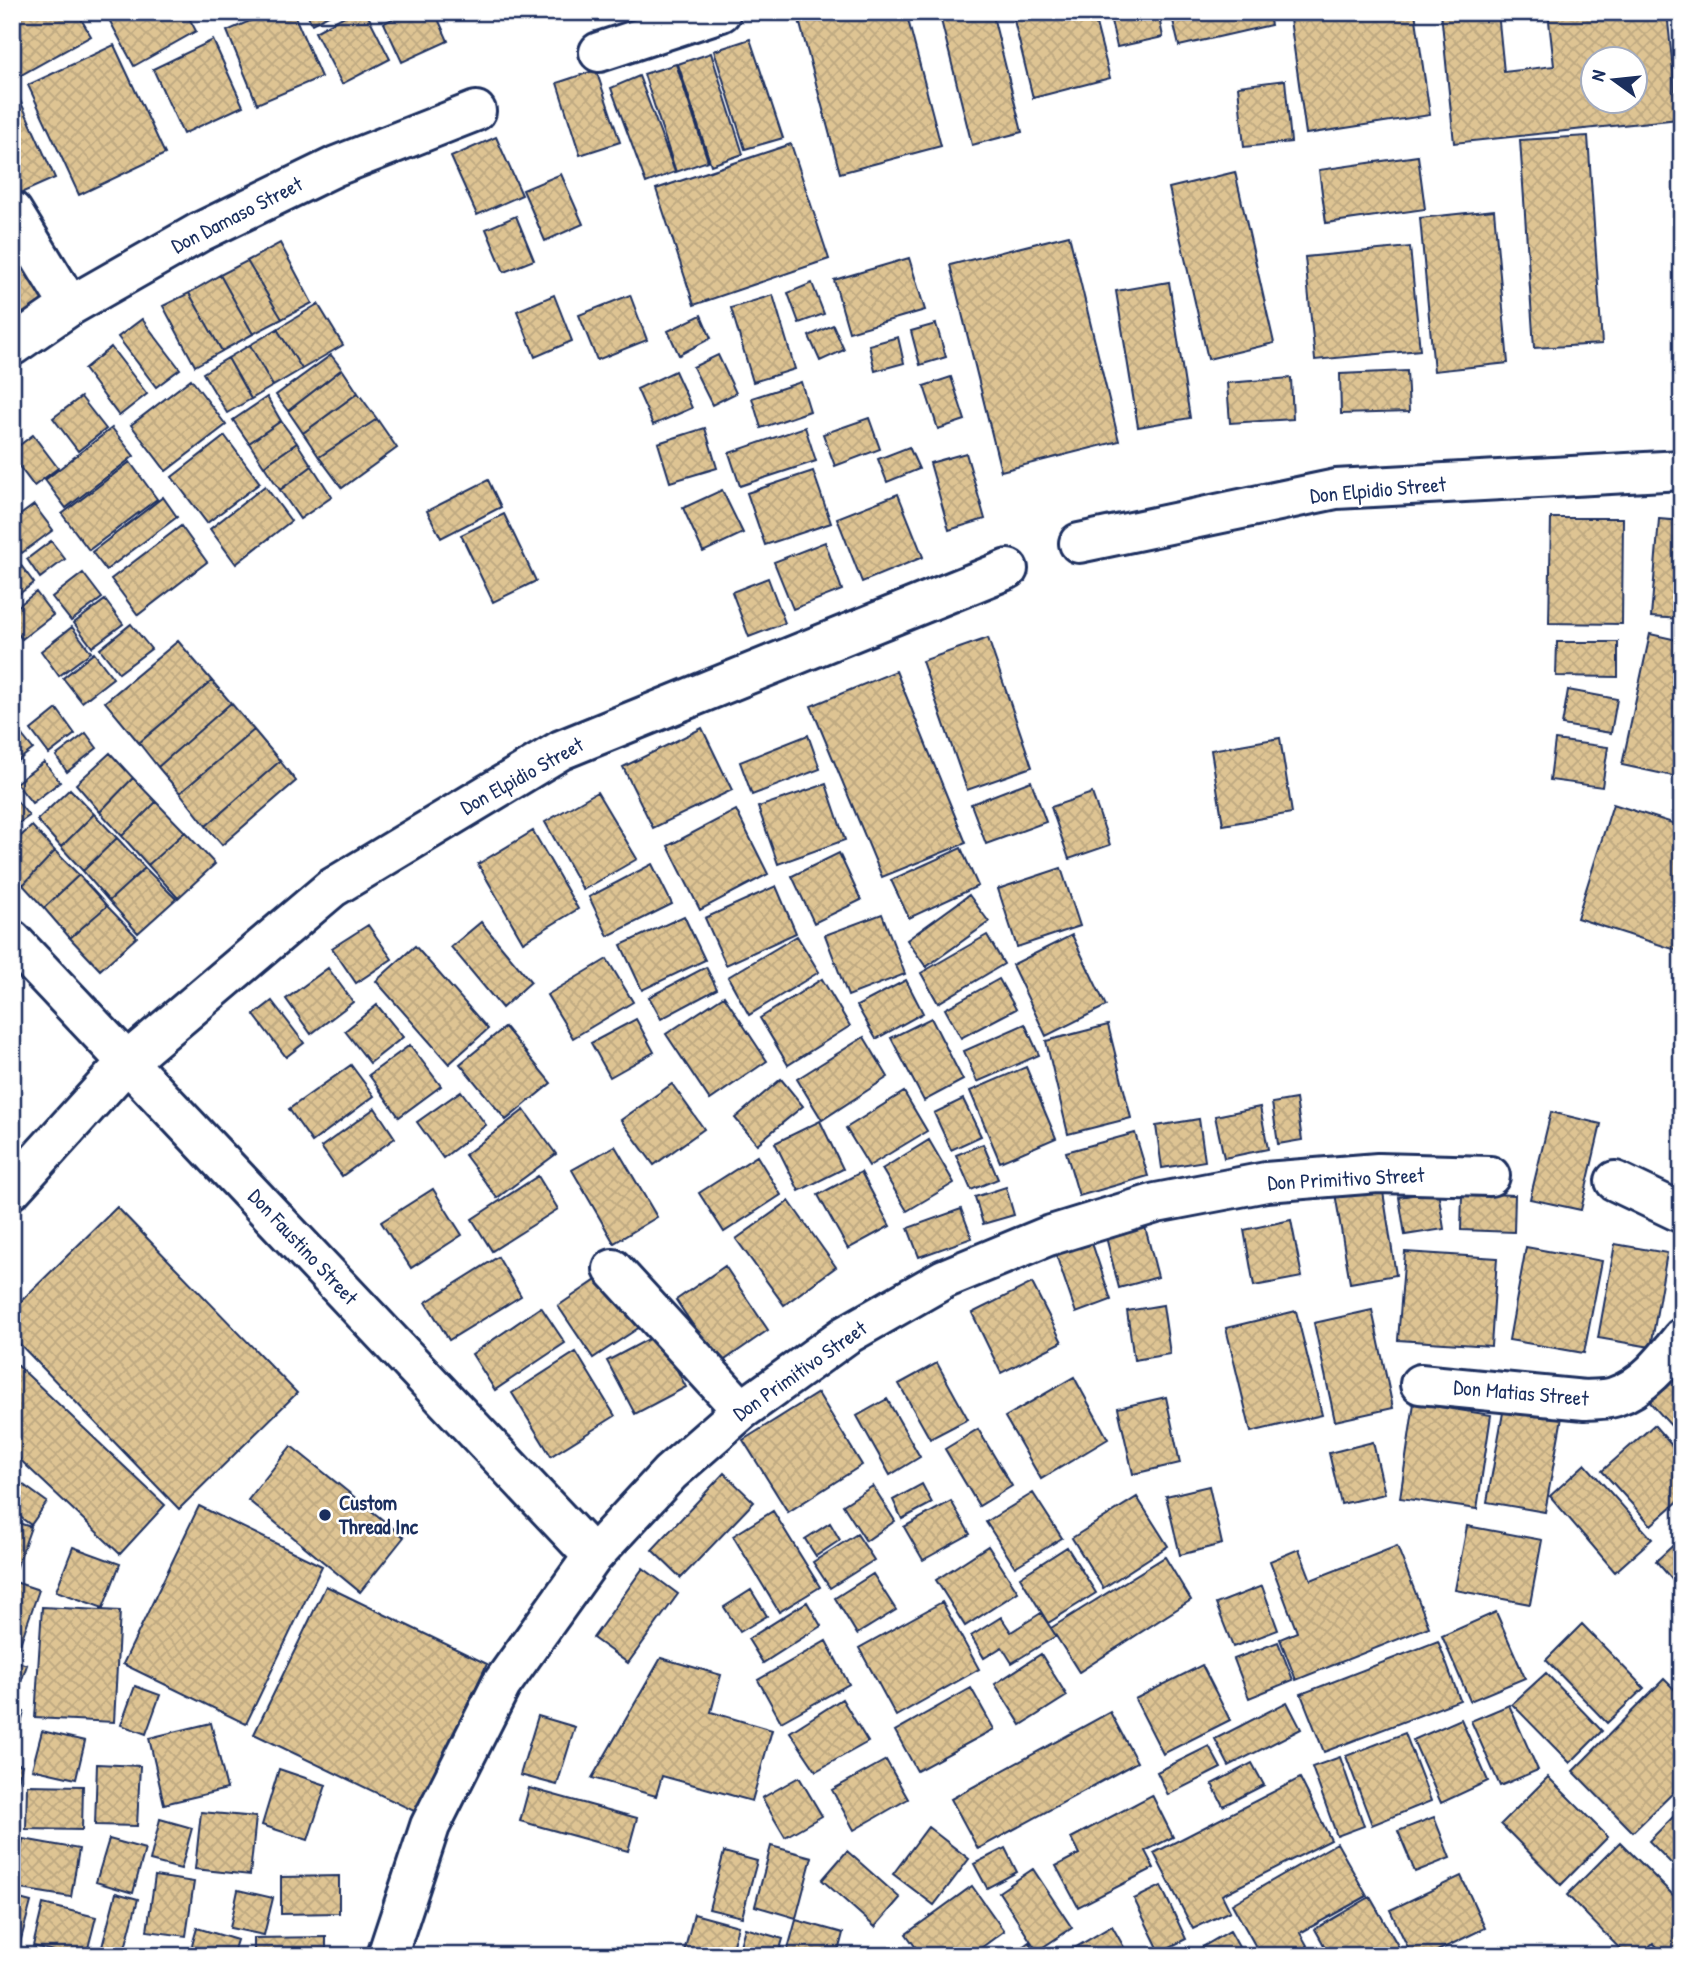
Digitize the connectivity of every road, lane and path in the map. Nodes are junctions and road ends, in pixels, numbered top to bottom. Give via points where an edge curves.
1 (721, 12) edge
2 (599, 52) dead end
3 (476, 111) dead end
4 (12, 211) edge
5 (70, 306) junction
6 (12, 346) edge
7 (1682, 470) edge
8 (1079, 543) dead end
9 (1008, 569) dead end
10 (12, 940) edge
11 (128, 1061) junction
12 (1490, 1176) dead end
13 (1615, 1181) dead end
14 (12, 1189) edge
15 (1682, 1213) edge
16 (613, 1269) dead end
17 (1682, 1338) edge
18 (1420, 1384) dead end
19 (742, 1410) junction
20 (593, 1556) junction
21 (387, 1956) edge

1 - 2 street
3 - 5 street, Don Damaso Street via 324,172 200,232
4 - 5 street
5 - 6 street, Don Damaso Street
7 - 8 street, Don Elpidio Street via 1336,489
9 - 11 street, Don Elpidio Street via 561,750 332,888
10 - 11 street, Don Faustino Street
11 - 14 street, Don Elpidio Street
11 - 20 street, Don Faustino Street
12 - 19 street, Don Primitivo Street via 1378,1173 1266,1182 1156,1203 1048,1236 944,1279 846,1335
13 - 15 street
16 - 19 street
17 - 18 street, Don Matias Street via 1636,1387 1612,1398 1585,1400
19 - 20 street, Don Primitivo Street via 670,1473
20 - 21 street, Don Primitivo Street via 501,1685 430,1826

